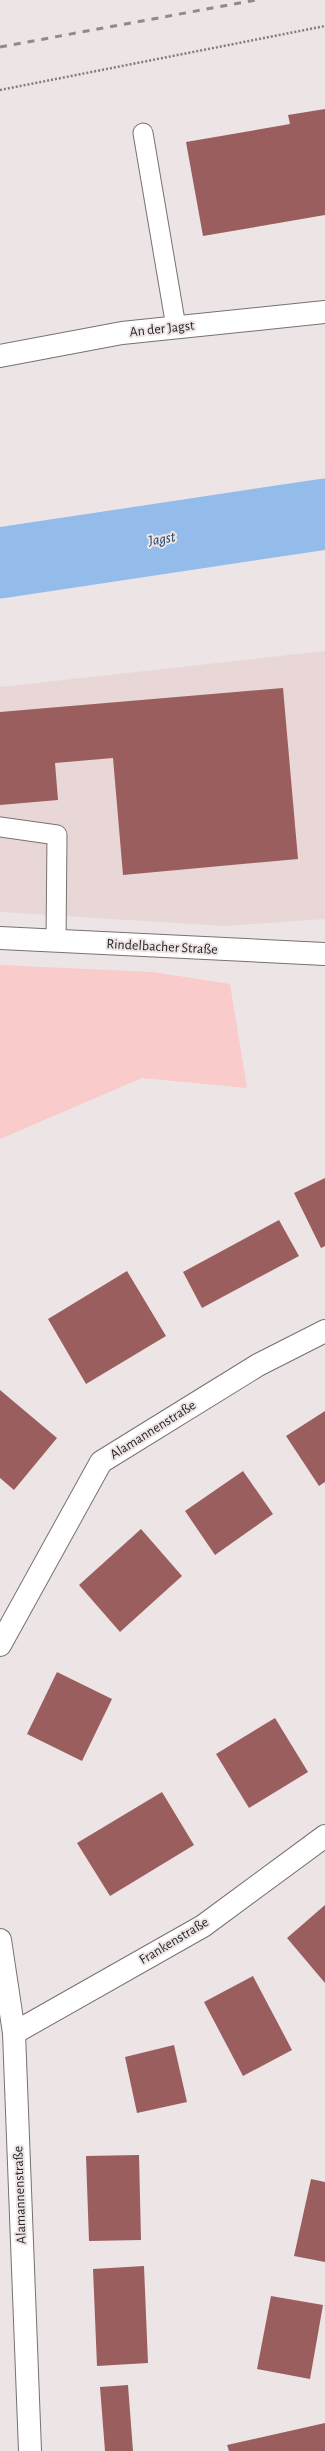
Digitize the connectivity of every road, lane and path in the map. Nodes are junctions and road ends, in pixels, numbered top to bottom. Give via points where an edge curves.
1 (325, 26) edge
2 (0, 90) edge
3 (143, 133) dead end
4 (325, 312) edge
5 (176, 327) junction
6 (0, 356) edge
7 (0, 827) edge
8 (0, 938) edge
9 (56, 941) junction
10 (325, 954) edge
11 (325, 1331) edge
12 (0, 1645) edge
13 (325, 1836) edge
14 (0, 1940) edge
15 (14, 2033) junction
16 (30, 2451) edge

1 - 2 path
3 - 5 lane
4 - 5 street, An der Jagst
5 - 6 street, An der Jagst via 122,333
7 - 9 lane via 57,835
8 - 9 street, Rindelbacher Straße
9 - 10 street, Rindelbacher Straße
11 - 12 street, Alamannenstraße via 258,1365 101,1462
13 - 15 street, Frankenstraße via 203,1926
14 - 15 street, Alamannenstraße
15 - 16 street, Alamannenstraße

